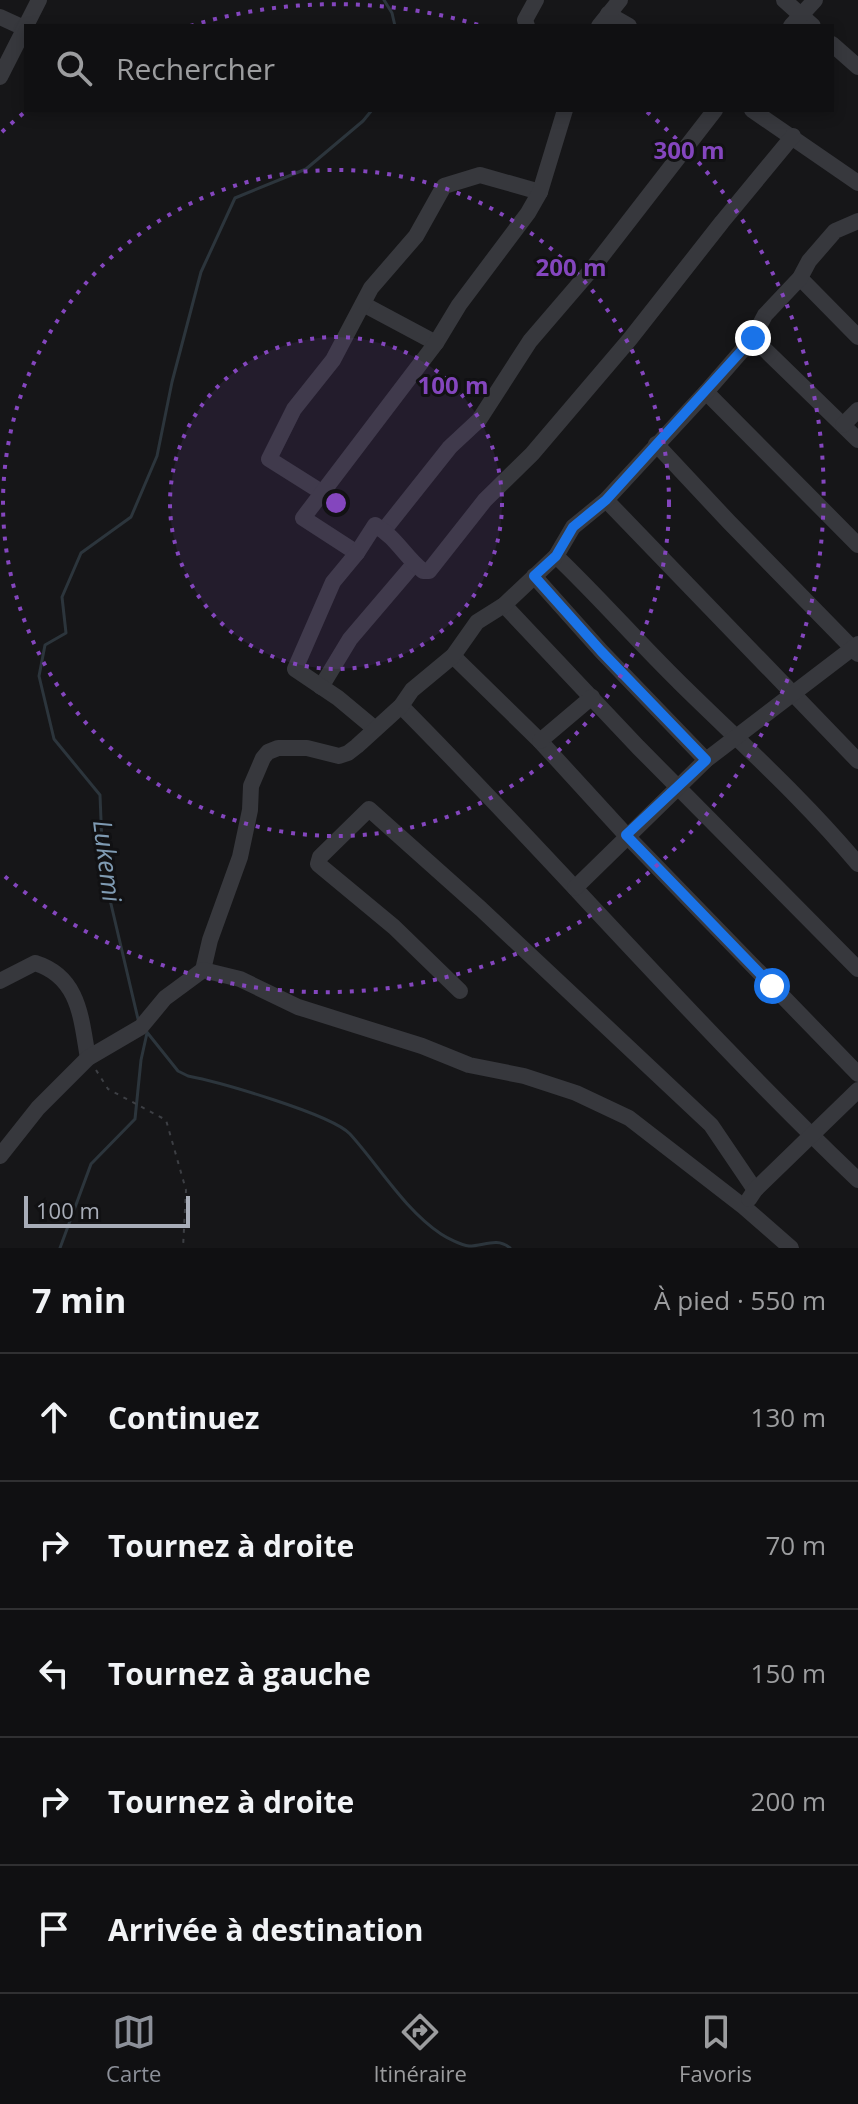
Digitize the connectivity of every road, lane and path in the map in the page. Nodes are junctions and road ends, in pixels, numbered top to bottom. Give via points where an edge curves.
1 (39, 0) edge
2 (536, 0) edge
3 (620, 0) edge
4 (784, 0) edge
5 (815, 0) edge
6 (0, 17) edge
7 (604, 20) edge
8 (801, 22) edge
9 (26, 24) edge
10 (526, 24) edge
11 (24, 28) joint
12 (834, 46) edge
13 (858, 67) edge
14 (0, 77) edge
15 (564, 112) edge
16 (713, 112) edge
17 (755, 112) edge
18 (793, 136) junction
19 (858, 183) edge
20 (540, 192) junction
21 (858, 222) edge
22 (800, 278) junction
23 (363, 304) junction
24 (858, 337) edge
25 (753, 338) junction
26 (436, 343) junction
27 (706, 392) junction
28 (858, 410) edge
29 (843, 425) junction
30 (858, 440) edge
31 (656, 444) junction
32 (323, 493) junction
33 (606, 500) junction
34 (384, 530) junction
35 (858, 545) edge
36 (357, 553) junction
37 (556, 556) junction
38 (414, 564) junction
39 (534, 576) junction
40 (504, 605) junction
41 (856, 649) edge
42 (453, 656) junction
43 (321, 687) junction
44 (794, 693) junction
45 (592, 697) junction
46 (401, 706) junction
47 (374, 728) junction
48 (736, 736) junction
49 (540, 741) junction
50 (706, 760) junction
51 (858, 761) edge
52 (677, 786) junction
53 (626, 835) junction
54 (858, 864) edge
55 (575, 888) junction
56 (858, 969) edge
57 (203, 970) junction
58 (0, 981) edge
59 (460, 991) dead end
60 (88, 1058) junction
61 (858, 1074) edge
62 (858, 1090) edge
63 (812, 1136) junction
64 (0, 1156) edge
65 (858, 1180) edge
66 (755, 1190) junction
67 (744, 1207) junction
68 (183, 1248) edge
69 (791, 1248) edge

1 - 9 street
2 - 10 street
3 - 7 street
4 - 8 street
5 - 8 street
6 - 11 street
11 - 14 street
12 - 13 street
15 - 20 street
16 - 34 street via 530,341 479,420 450,447
17 - 18 street
18 - 19 street
18 - 38 street via 630,339 532,454 485,500 429,571
20 - 23 street via 480,175 444,186 416,236 385,269
20 - 26 street
21 - 22 street via 835,231
22 - 24 street
22 - 25 street via 765,315
23 - 26 street
23 - 32 street via 333,360 294,409 269,459
25 - 27 street
25 - 29 street
26 - 32 street
27 - 31 street
27 - 35 street
28 - 29 street
29 - 30 street
31 - 33 street
31 - 41 street
32 - 36 street via 303,518
33 - 37 street via 573,527
33 - 44 street
34 - 36 street via 375,525
34 - 38 street
36 - 43 street via 333,582 295,669
37 - 39 street
37 - 48 street
38 - 43 street via 350,639
39 - 40 street
39 - 50 street
40 - 42 street via 477,622
40 - 45 street
41 - 44 street
42 - 46 street
42 - 49 street
43 - 47 street
44 - 48 street
44 - 51 street
45 - 49 street
45 - 52 street
46 - 47 street
46 - 55 street
47 - 57 street via 339,756 293,747 278,748 263,758 251,786 240,857
48 - 50 street
48 - 54 street
49 - 53 street
50 - 52 street
52 - 53 street
52 - 56 street
53 - 55 street
53 - 61 street
55 - 63 street
57 - 60 street via 165,998 142,1024
57 - 67 street via 469,1065 576,1093 629,1118
58 - 60 street via 35,963 70,986
59 - 66 street via 318,864 369,809 711,1125
60 - 64 street
60 - 68 path via 108,1089 166,1120 186,1190
62 - 63 street
63 - 65 street
63 - 66 street
66 - 67 street
67 - 69 street

